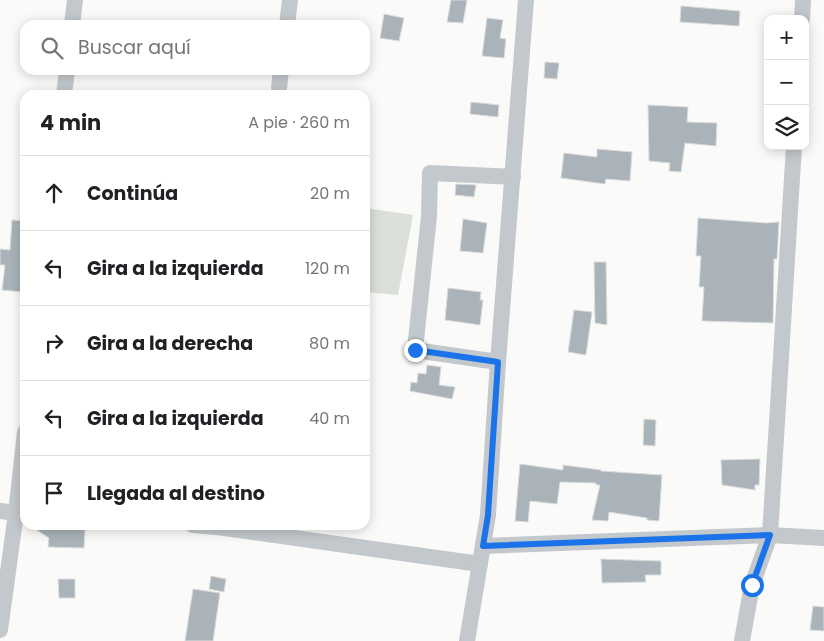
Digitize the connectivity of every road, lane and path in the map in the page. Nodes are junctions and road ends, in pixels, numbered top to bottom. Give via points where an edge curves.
1 (75, 0) edge
2 (290, 0) edge
3 (526, 0) edge
4 (803, 0) edge
5 (802, 15) edge
6 (73, 20) edge
7 (288, 20) edge
8 (66, 75) edge
9 (280, 75) edge
10 (279, 88) dead end
11 (64, 90) edge
12 (794, 150) edge
13 (513, 177) junction
14 (498, 362) junction
15 (20, 468) edge
16 (14, 512) edge
17 (238, 530) edge
18 (770, 535) junction
19 (824, 538) edge
20 (483, 546) junction
21 (480, 564) junction
22 (0, 630) edge
23 (467, 641) edge
24 (742, 641) edge

1 - 6 street
2 - 7 street
3 - 13 street
4 - 5 street
8 - 11 street
9 - 10 street
12 - 18 street
13 - 14 street
13 - 14 street via 430,173 429,216 415,350
14 - 20 street
15 - 16 street
16 - 22 street
17 - 21 street
18 - 19 street
18 - 20 street
18 - 24 street via 752,585
20 - 21 street
21 - 23 street

